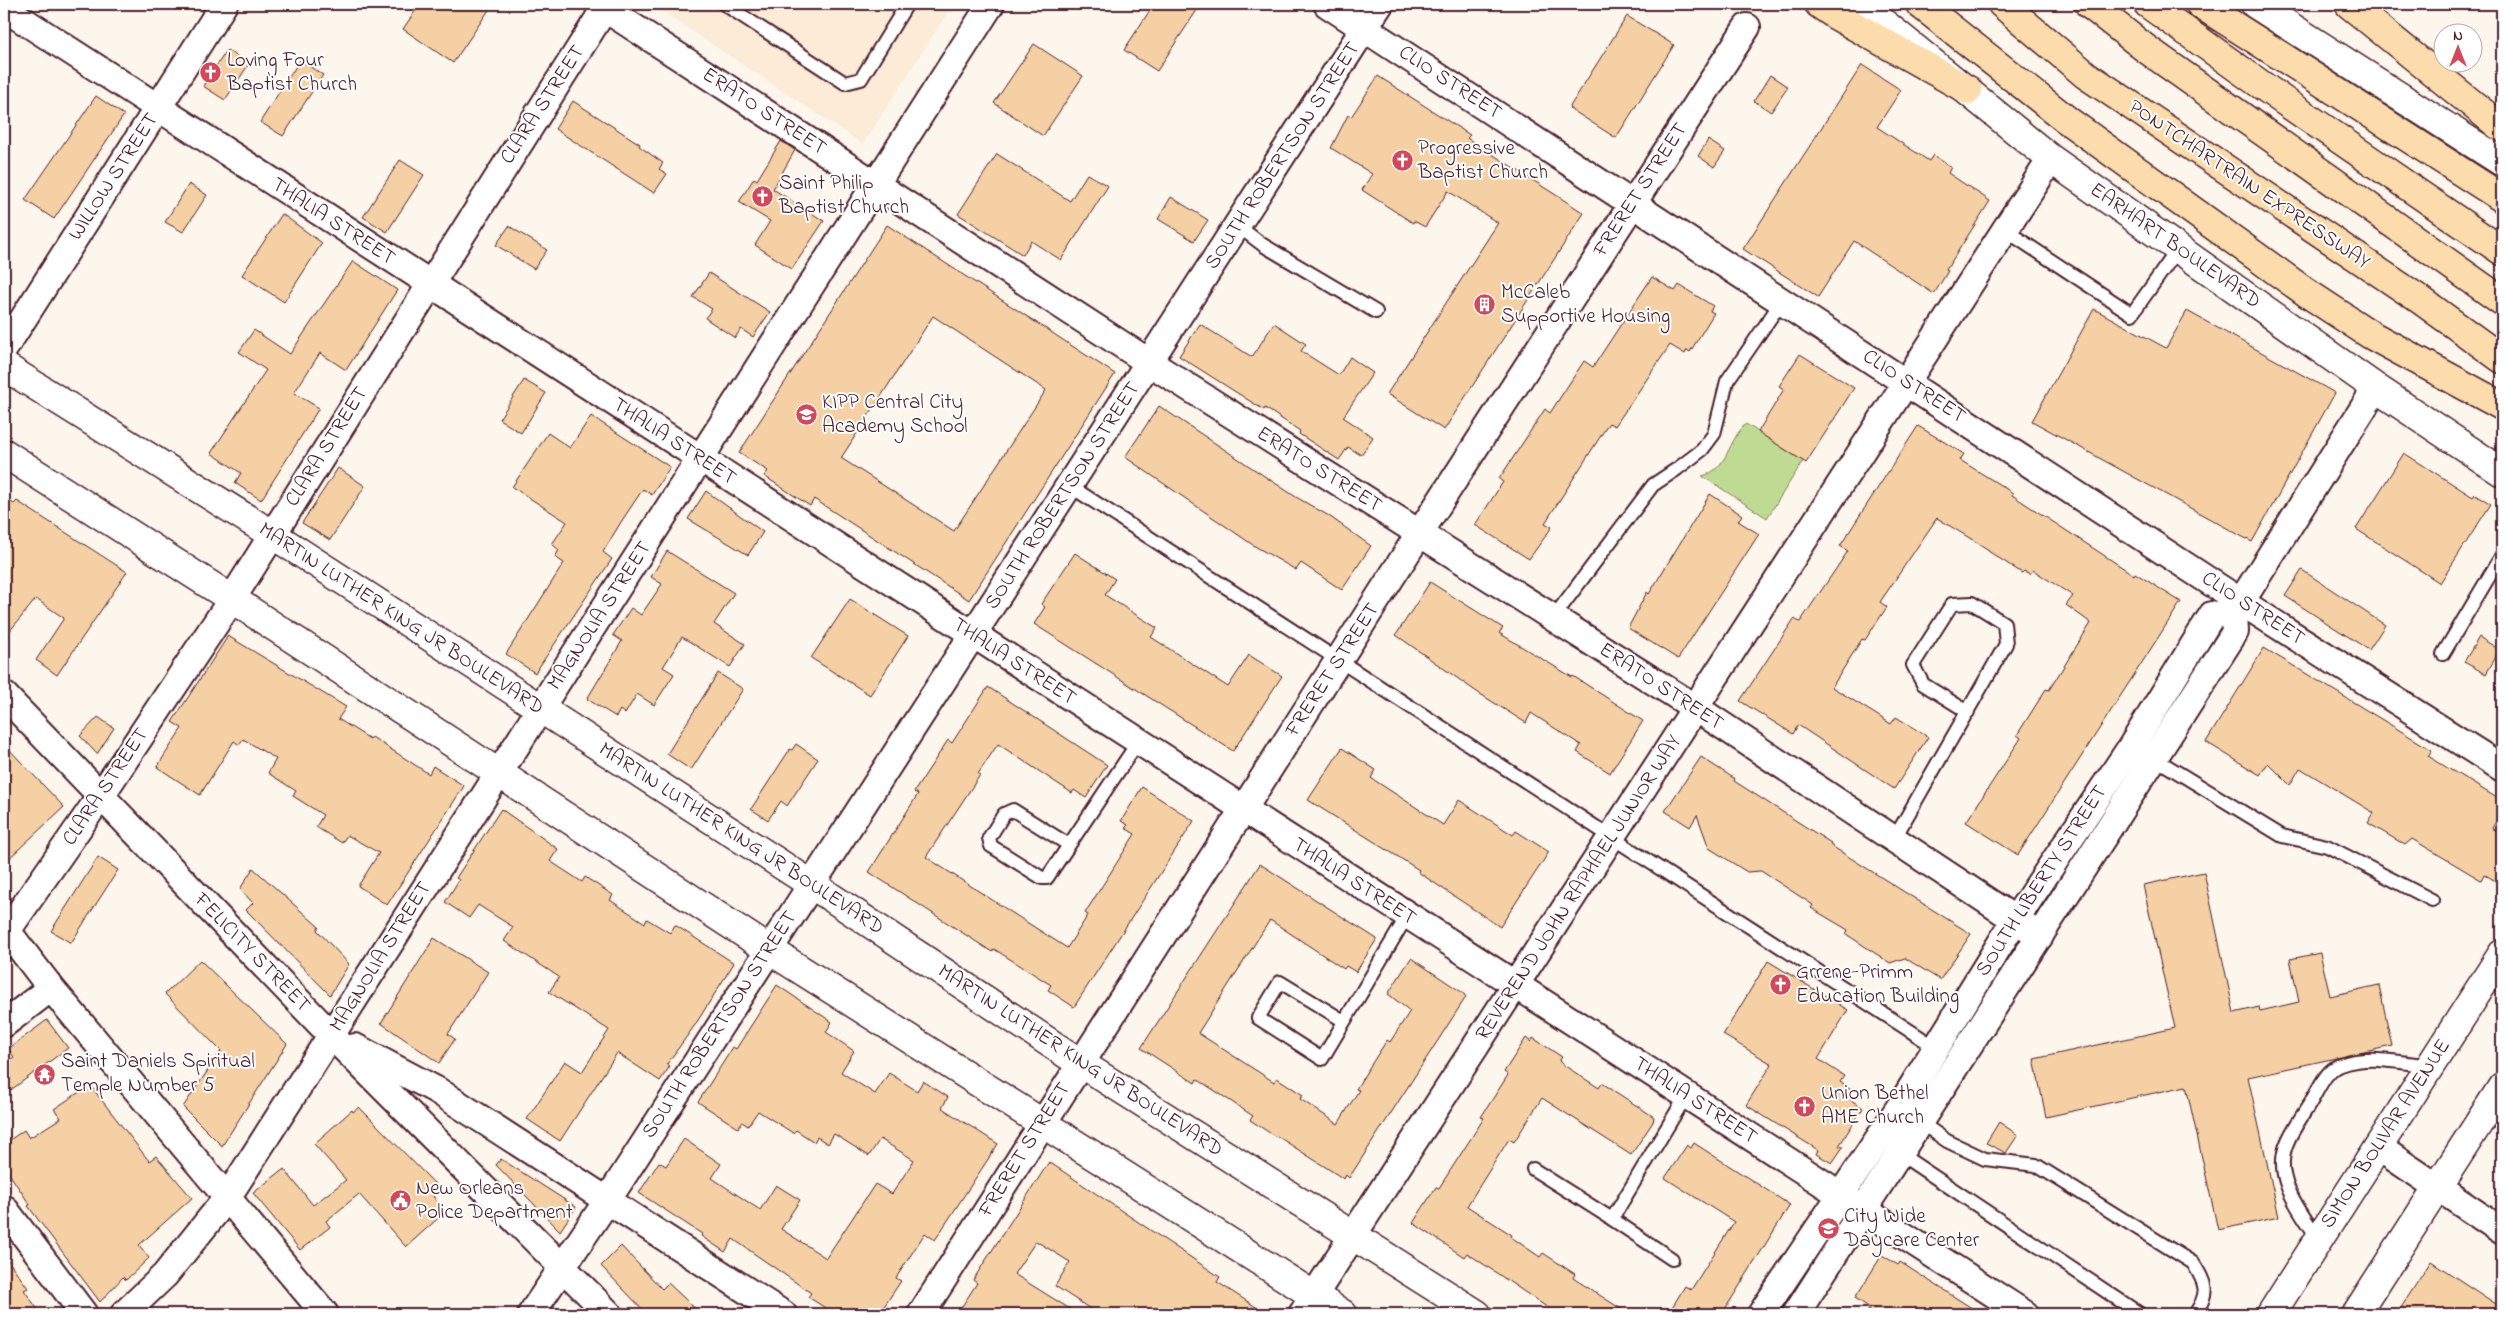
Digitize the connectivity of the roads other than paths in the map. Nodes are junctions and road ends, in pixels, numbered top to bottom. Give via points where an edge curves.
1 (224, 4) edge
2 (724, 4) edge
3 (907, 4) edge
4 (991, 4) edge
5 (1328, 4) edge
6 (1380, 4) edge
7 (1819, 4) edge
8 (1860, 4) edge
9 (1920, 4) edge
10 (2002, 4) edge
11 (2089, 4) edge
12 (2148, 4) edge
13 (2200, 4) edge
14 (2255, 4) edge
15 (2349, 4) edge
16 (601, 6) edge
17 (4, 8) edge
18 (1365, 27) junction
19 (1747, 27) dead end
20 (1968, 90) junction
21 (158, 109) junction
22 (2502, 128) edge
23 (2051, 159) junction
24 (2502, 162) edge
25 (876, 186) junction
26 (2502, 198) edge
27 (1633, 203) junction
28 (1238, 226) junction
29 (2005, 230) junction
30 (2493, 245) edge
31 (2178, 249) junction
32 (429, 284) junction
33 (1782, 301) junction
34 (2502, 301) edge
35 (1376, 312) dead end
36 (4, 349) edge
37 (2502, 358) edge
38 (1150, 363) junction
39 (4, 366) edge
40 (1907, 382) junction
41 (2376, 388) junction
42 (2502, 406) edge
43 (4, 453) edge
44 (701, 460) junction
45 (2502, 472) edge
46 (1070, 486) junction
47 (272, 534) junction
48 (1419, 534) junction
49 (2502, 555) edge
50 (232, 599) junction
51 (2237, 608) junction
52 (1553, 618) junction
53 (973, 635) junction
54 (2442, 654) dead end
55 (1339, 661) junction
56 (4, 696) edge
57 (1696, 708) junction
58 (541, 710) junction
59 (1968, 712) junction
60 (1138, 742) junction
61 (2154, 758) junction
62 (2502, 768) edge
63 (498, 772) junction
64 (100, 797) junction
65 (1243, 810) junction
66 (1611, 837) junction
67 (1894, 839) junction
68 (1070, 845) junction
69 (810, 884) junction
70 (2432, 900) dead end
71 (1407, 916) junction
72 (2015, 920) junction
73 (5, 929) edge
74 (2040, 936) junction
75 (768, 949) junction
76 (2502, 954) edge
77 (1515, 986) junction
78 (51, 988) junction
79 (1344, 1022) junction
80 (4, 1024) edge
81 (331, 1034) junction
82 (1935, 1047) junction
83 (1080, 1063) junction
84 (2430, 1066) junction
85 (2502, 1087) edge
86 (1686, 1096) junction
87 (1910, 1115) junction
88 (1043, 1122) junction
89 (1878, 1140) junction
90 (2378, 1147) junction
91 (1899, 1154) junction
92 (1533, 1169) dead end
93 (2437, 1188) junction
94 (1841, 1195) junction
95 (227, 1198) junction
96 (607, 1201) junction
97 (4, 1208) edge
98 (1863, 1210) junction
99 (1612, 1219) junction
100 (2502, 1231) edge
101 (1352, 1236) junction
102 (2318, 1240) junction
103 (1672, 1259) dead end
104 (563, 1266) junction
105 (1308, 1305) edge
106 (84, 1314) edge
107 (124, 1314) edge
108 (324, 1314) edge
109 (531, 1314) edge
110 (609, 1314) edge
111 (783, 1314) edge
112 (920, 1314) edge
113 (1344, 1314) edge
114 (1477, 1314) edge
115 (1761, 1314) edge
116 (1796, 1314) edge
117 (2025, 1314) edge
118 (2140, 1314) edge
119 (2195, 1314) edge
120 (2271, 1314) edge
121 (2356, 1314) edge

1 - 21 street, WILLOW STREET
2 - 3 lane via 845,82 861,79
4 - 25 street, MAGNOLIA STREET
5 - 18 street, CLIO STREET
6 - 18 street, SOUTH ROBERTSON STREET
7 - 20 highway
8 - 20 street, EARHART BOULEVARD
9 - 42 highway via 2067,120 2306,293 2371,335
10 - 37 highway, PONTCHARTRAIN EXPRESSWAY via 2086,75
11 - 34 highway via 2145,48
12 - 30 highway
13 - 26 highway
14 - 24 street
15 - 22 highway
16 - 25 street, ERATO STREET
16 - 32 street, CLARA STREET
17 - 21 street, THALIA STREET
18 - 27 street, CLIO STREET
18 - 28 street, SOUTH ROBERTSON STREET
19 - 27 street, FRERET STREET
20 - 23 street, EARHART BOULEVARD
21 - 32 street, THALIA STREET
21 - 36 street, WILLOW STREET
23 - 29 street, REVEREND JOHN RAPHAEL JUNIOR WAY
23 - 31 street, EARHART BOULEVARD
25 - 38 street, ERATO STREET
25 - 44 street, MAGNOLIA STREET
27 - 33 street, CLIO STREET
27 - 48 street, FRERET STREET
28 - 35 lane via 1263,245
28 - 38 street, SOUTH ROBERTSON STREET
29 - 31 lane via 2132,314
29 - 40 street, REVEREND JOHN RAPHAEL JUNIOR WAY
31 - 41 street, EARHART BOULEVARD
32 - 44 street, THALIA STREET
32 - 47 street, CLARA STREET
33 - 40 street, CLIO STREET
33 - 52 lane via 1728,381 1714,434 1702,450 1653,485
38 - 46 street, SOUTH ROBERTSON STREET
38 - 48 street, ERATO STREET
39 - 47 street, MARTIN LUTHER KING JR BOULEVARD
40 - 51 street, CLIO STREET
40 - 57 street, REVEREND JOHN RAPHAEL JUNIOR WAY
41 - 45 street, EARHART BOULEVARD
41 - 51 street, SOUTH LIBERTY STREET
43 - 50 street
44 - 53 street, THALIA STREET
44 - 58 street, MAGNOLIA STREET
46 - 53 street, SOUTH ROBERTSON STREET
46 - 55 lane
47 - 50 street, CLARA STREET
47 - 58 street, MARTIN LUTHER KING JR BOULEVARD
48 - 52 street, ERATO STREET
48 - 55 street, FRERET STREET
49 - 54 lane
50 - 63 street
50 - 64 street, CLARA STREET
51 - 61 street, SOUTH LIBERTY STREET via 2235,632
51 - 62 street, CLIO STREET
51 - 72 street, SOUTH LIBERTY STREET via 2212,615 2131,747
52 - 57 street, ERATO STREET
53 - 60 street, THALIA STREET
53 - 69 street, SOUTH ROBERTSON STREET
55 - 65 street, FRERET STREET
55 - 66 lane
56 - 64 street, FELICITY STREET
57 - 66 street, REVEREND JOHN RAPHAEL JUNIOR WAY
57 - 67 street, ERATO STREET
58 - 63 street, MAGNOLIA STREET
58 - 69 street, MARTIN LUTHER KING JR BOULEVARD
59 - 59 lane via 2006,644 2004,623 1972,603 1952,604 1913,665 1922,684
59 - 67 lane
60 - 65 street, THALIA STREET
60 - 68 lane
61 - 70 lane via 2282,836 2327,846
61 - 74 street, SOUTH LIBERTY STREET
63 - 75 street
63 - 81 street, MAGNOLIA STREET
64 - 73 street, CLARA STREET
64 - 81 street, FELICITY STREET
65 - 71 street, THALIA STREET
65 - 83 street, FRERET STREET
66 - 77 street, REVEREND JOHN RAPHAEL JUNIOR WAY
66 - 82 lane
67 - 72 street, ERATO STREET
68 - 68 lane via 1047,878 1042,878 991,846 990,838 1004,814 1013,810
69 - 75 street, SOUTH ROBERTSON STREET
69 - 83 street, MARTIN LUTHER KING JR BOULEVARD
71 - 77 street, THALIA STREET
71 - 79 lane
72 - 74 street, ERATO STREET
72 - 82 street, SOUTH LIBERTY STREET
73 - 78 street
74 - 87 street, SOUTH LIBERTY STREET
75 - 88 street
75 - 96 street, SOUTH ROBERTSON STREET
76 - 84 street, SIMON BOLIVAR AVENUE
77 - 86 street, THALIA STREET
77 - 101 street, REVEREND JOHN RAPHAEL JUNIOR WAY
78 - 80 street
78 - 95 street
79 - 79 lane via 1322,1059 1258,1018 1280,982
81 - 95 street, MAGNOLIA STREET
81 - 96 street via 438,1091
81 - 104 street, FELICITY STREET
82 - 87 street, SOUTH LIBERTY STREET
83 - 88 street, FRERET STREET
83 - 101 street, MARTIN LUTHER KING JR BOULEVARD
84 - 90 street, SIMON BOLIVAR AVENUE
84 - 102 lane via 2386,1059 2357,1060 2337,1066 2323,1081 2287,1143 2284,1156 2284,1174 2292,1199
85 - 93 street
86 - 94 street, THALIA STREET
86 - 99 lane
87 - 89 street, SOUTH LIBERTY STREET
87 - 91 street, SOUTH LIBERTY STREET
87 - 119 lane via 1947,1141 1985,1159 2036,1165 2193,1263 2205,1284 2204,1298
88 - 105 street
88 - 112 street, FRERET STREET
89 - 91 lane
89 - 94 street, SOUTH LIBERTY STREET
90 - 93 street
90 - 102 street, SIMON BOLIVAR AVENUE
91 - 98 street, SOUTH LIBERTY STREET
91 - 118 lane
92 - 99 lane
93 - 100 street
93 - 121 street
94 - 98 street, THALIA STREET
94 - 115 street, SOUTH LIBERTY STREET
95 - 107 street, MAGNOLIA STREET via 164,1275
95 - 108 street
96 - 104 street, SOUTH ROBERTSON STREET
96 - 111 street
97 - 106 street
98 - 116 street, SOUTH LIBERTY STREET
98 - 117 street, THALIA STREET
99 - 103 lane
101 - 105 street, REVEREND JOHN RAPHAEL JUNIOR WAY
101 - 114 street, MARTIN LUTHER KING JR BOULEVARD
102 - 120 street, SIMON BOLIVAR AVENUE
104 - 109 street, SOUTH ROBERTSON STREET
104 - 110 street, FELICITY STREET
105 - 113 street

